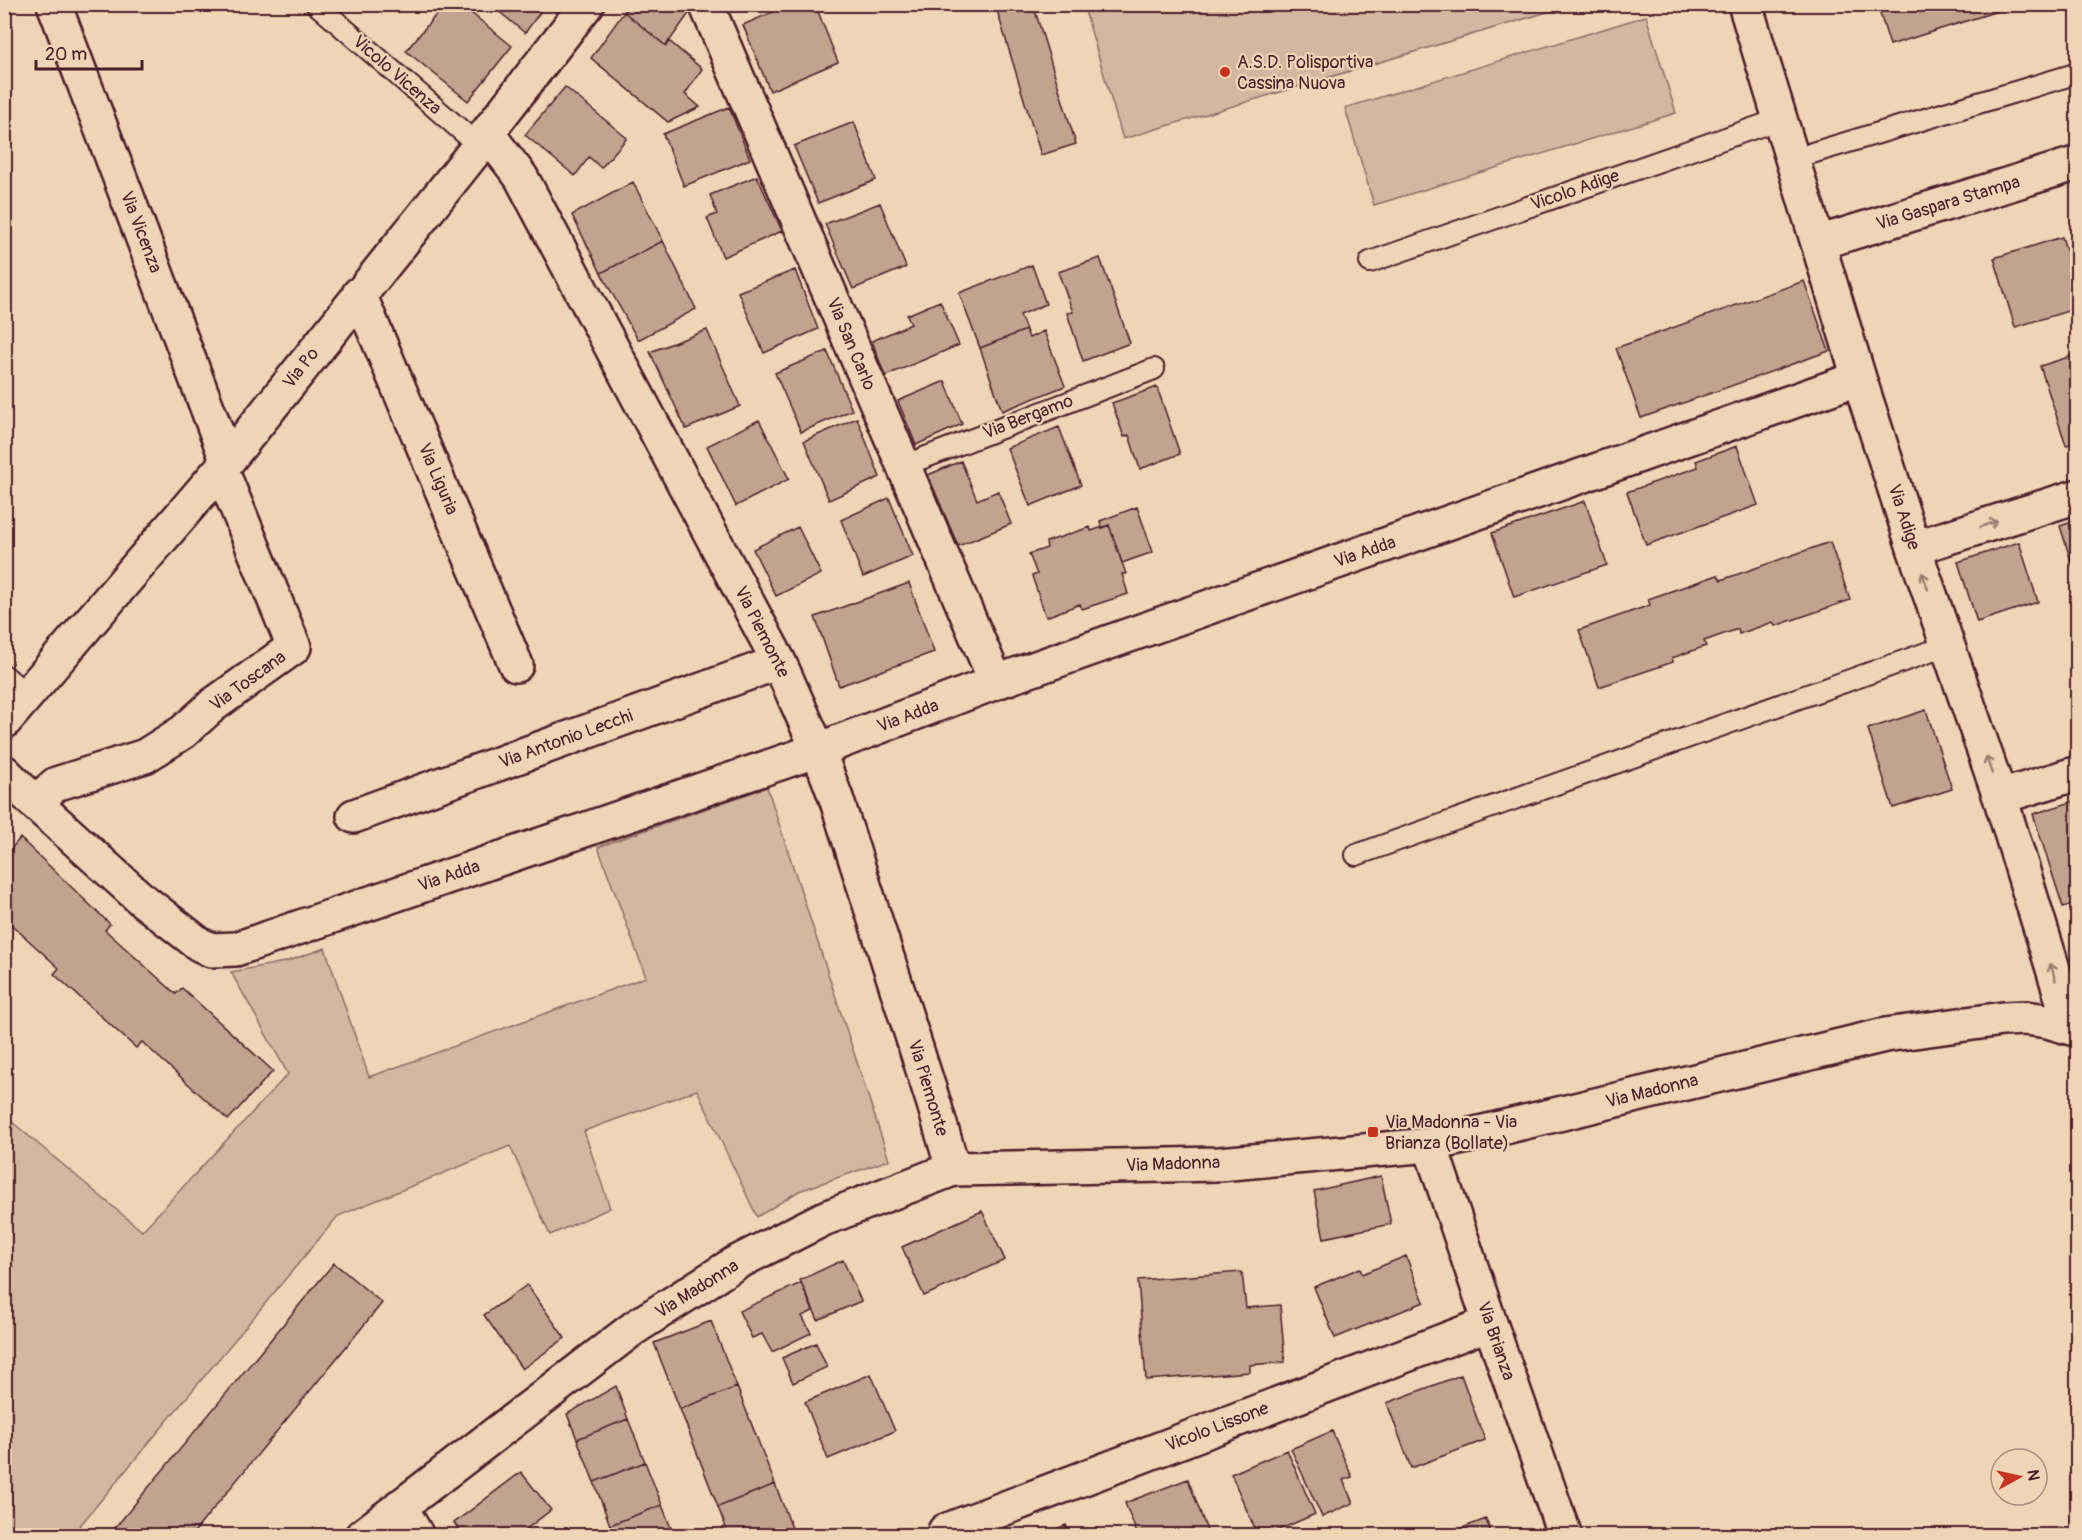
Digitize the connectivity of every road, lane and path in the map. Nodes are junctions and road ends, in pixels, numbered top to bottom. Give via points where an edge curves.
1 (54, 4) edge
2 (316, 4) edge
3 (587, 4) edge
4 (706, 4) edge
5 (1744, 4) edge
6 (2078, 73) edge
7 (1780, 119) junction
8 (483, 139) junction
9 (1812, 153) dead end
10 (2078, 163) edge
11 (1818, 243) junction
12 (1370, 262) dead end
13 (359, 294) junction
14 (1154, 369) dead end
15 (1859, 378) junction
16 (224, 465) junction
17 (903, 465) junction
18 (2078, 496) edge
19 (1914, 548) junction
20 (1939, 649) junction
21 (779, 663) junction
22 (516, 665) dead end
23 (996, 682) junction
24 (16, 685) edge
25 (4, 722) edge
26 (818, 750) junction
27 (4, 772) edge
28 (2078, 773) edge
29 (2000, 797) junction
30 (35, 803) junction
31 (354, 816) dead end
32 (1356, 855) dead end
33 (2074, 1029) edge
34 (1430, 1145) junction
35 (952, 1169) junction
36 (1490, 1323) junction
37 (400, 1506) junction
38 (945, 1531) dead end
39 (362, 1536) edge
40 (417, 1536) edge
41 (1565, 1536) edge

1 - 16 street, Via Vicenza
2 - 8 lane, Vicolo Vicenza
3 - 8 street, Via Po
4 - 17 street, Via San Carlo
5 - 7 street, Via Adige
6 - 9 lane
7 - 11 street, Via Adige
7 - 12 lane, Vicolo Adige
8 - 13 street, Via Po
8 - 21 street, Via Piemonte via 522,177
10 - 11 street, Via Gaspara Stampa
11 - 15 street, Via Adige
13 - 16 street, Via Po
13 - 22 street, Via Liguria
14 - 17 lane, Via Bergamo
15 - 19 street, Via Adige
15 - 23 street, Via Adda
16 - 24 street, Via Po
16 - 30 street, Via Toscana via 294,647 213,705 183,732 145,756 56,784
17 - 23 street, Via San Carlo
19 -> 18 street
20 -> 19 street, Via Adige
29 -> 20 street, Via Adige
20 - 32 lane
21 - 26 street, Via Piemonte
21 - 31 street, Via Antonio Lecchi
23 - 26 street, Via Adda
24 - 25 street, Via Po
26 - 30 street, Via Adda via 223,951 199,944 140,898
26 - 35 street, Via Piemonte via 844,821
27 - 30 street, Via Adda
28 - 29 street
33 -> 29 street, Via Adige
33 - 34 street, Via Madonna via 2026,1018 1885,1035
34 - 35 street, Via Madonna via 1219,1164
34 - 36 street, Via Brianza
35 - 37 street, Via Madonna via 823,1219 734,1264 634,1328
36 - 38 street, Vicolo Lissone
36 - 41 street, Via Brianza
37 - 39 street, Via Madonna
37 - 40 street

